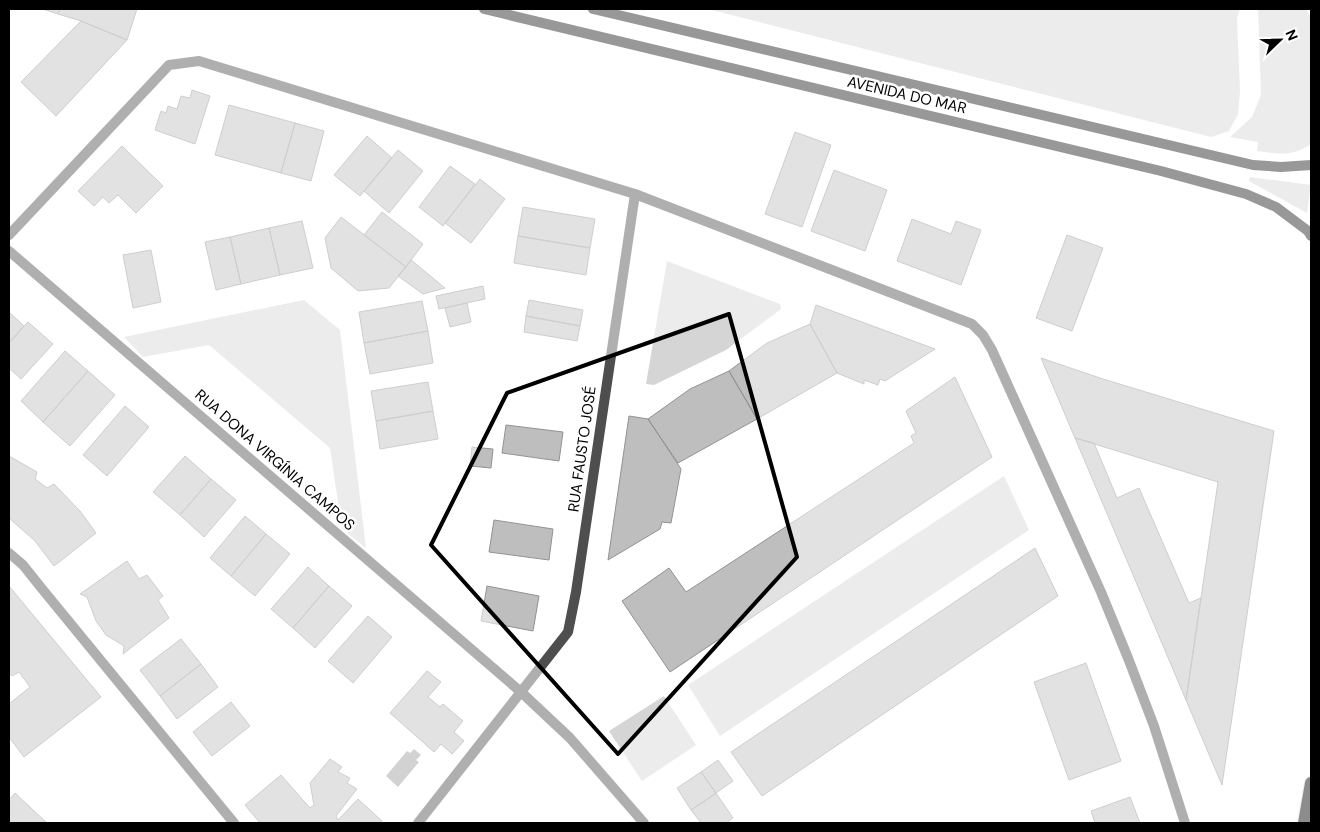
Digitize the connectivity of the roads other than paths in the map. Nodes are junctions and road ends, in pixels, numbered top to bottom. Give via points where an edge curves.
1 (484, 9) edge
2 (593, 9) edge
3 (1311, 165) edge
4 (635, 194) junction
5 (9, 235) edge
6 (1311, 236) edge
7 (9, 251) edge
8 (9, 553) edge
9 (521, 692) junction
10 (1311, 783) edge
11 (234, 823) edge
12 (418, 823) edge
13 (644, 823) edge
14 (1185, 823) edge
15 (1304, 823) edge

1 - 6 main road, AVENIDA DO MAR via 1246,194 1276,207
2 - 3 main road, AVENIDA DO MAR via 1254,165
4 - 5 street via 199,61 169,65
4 - 9 street, RUA FAUSTO JOSÉ via 568,632
4 - 14 street via 972,324 984,335 1101,592 1154,726
7 - 9 street, RUA DONA VIRGÍNIA CAMPOS
8 - 11 street
9 - 12 street, RUA FAUSTO JOSÉ
9 - 13 street, RUA DONA VIRGÍNIA CAMPOS via 570,738
10 - 15 main road

